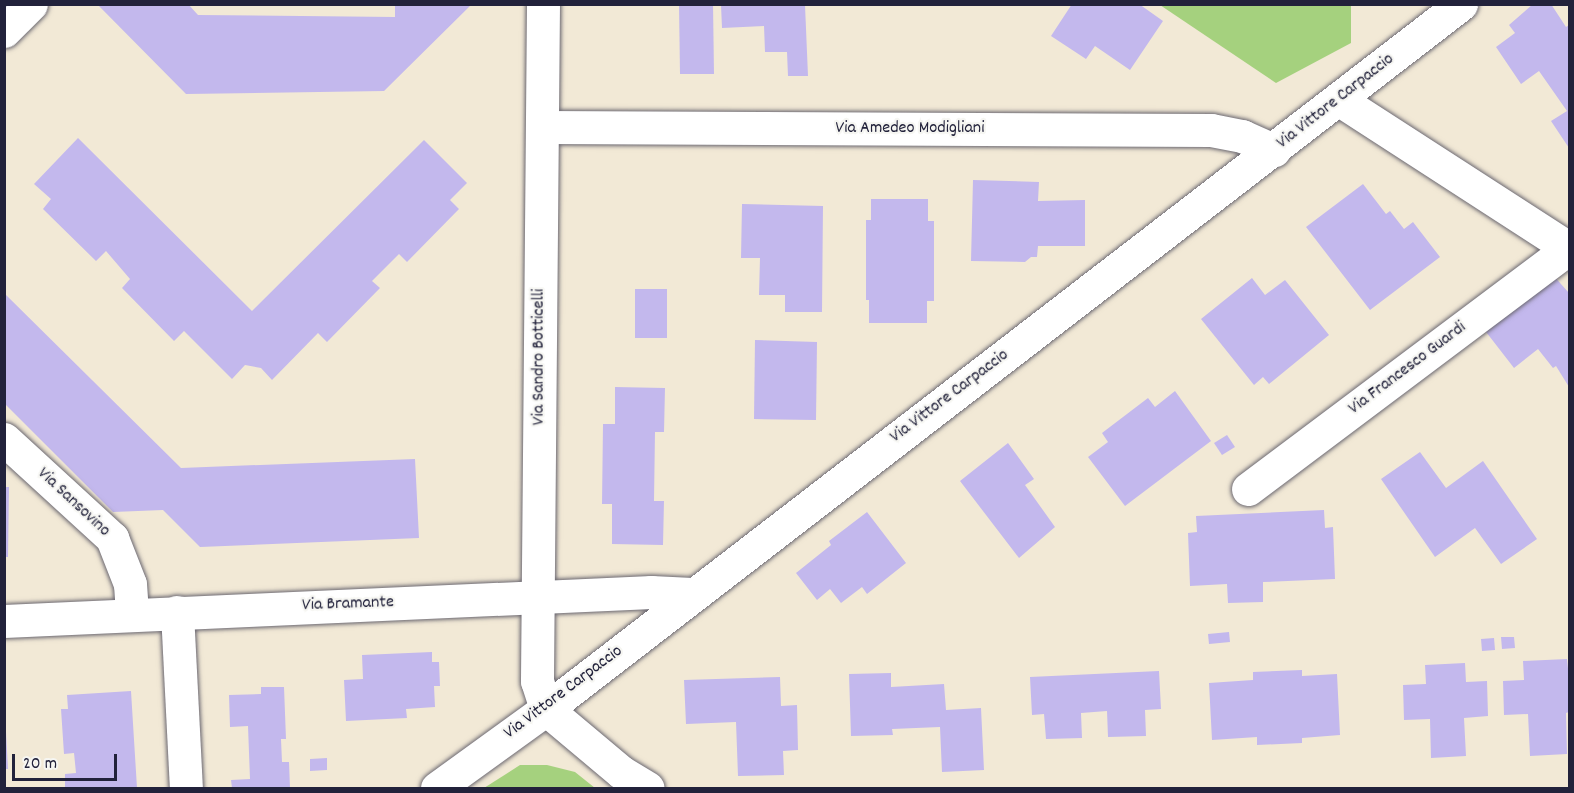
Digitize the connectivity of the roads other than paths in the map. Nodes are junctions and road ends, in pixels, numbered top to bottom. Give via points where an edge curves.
1 (31, 4) edge
2 (543, 4) edge
3 (1461, 4) edge
4 (4, 31) edge
5 (1338, 99) junction
6 (542, 127) junction
7 (1274, 150) junction
8 (1569, 249) edge
9 (4, 439) edge
10 (1248, 489) dead end
11 (692, 594) junction
12 (538, 597) junction
13 (177, 612) junction
14 (132, 613) junction
15 (4, 621) edge
16 (546, 709) junction
17 (186, 789) edge
18 (437, 789) edge
19 (648, 789) edge

1 - 4 street
2 - 6 street, Via Sandro Botticelli
3 - 5 street, Via Vittore Carpaccio
5 - 7 street, Via Vittore Carpaccio
5 - 8 street, Via Francesco Guardi
6 - 7 street, Via Amedeo Modigliani via 1211,130 1242,136
6 - 12 street, Via Sandro Botticelli
7 - 11 street, Via Vittore Carpaccio
8 - 10 street, Via Francesco Guardi
9 - 14 street, Via Sansovino via 112,538 130,584
11 - 12 street, Via Bramante
11 - 16 street, Via Vittore Carpaccio
12 - 13 street, Via Bramante
12 - 16 street, Via Sandro Botticelli via 537,681
13 - 14 street, Via Bramante
13 - 17 street
14 - 15 street, Via Bramante
16 - 18 street, Via Vittore Carpaccio
16 - 19 street via 621,772

